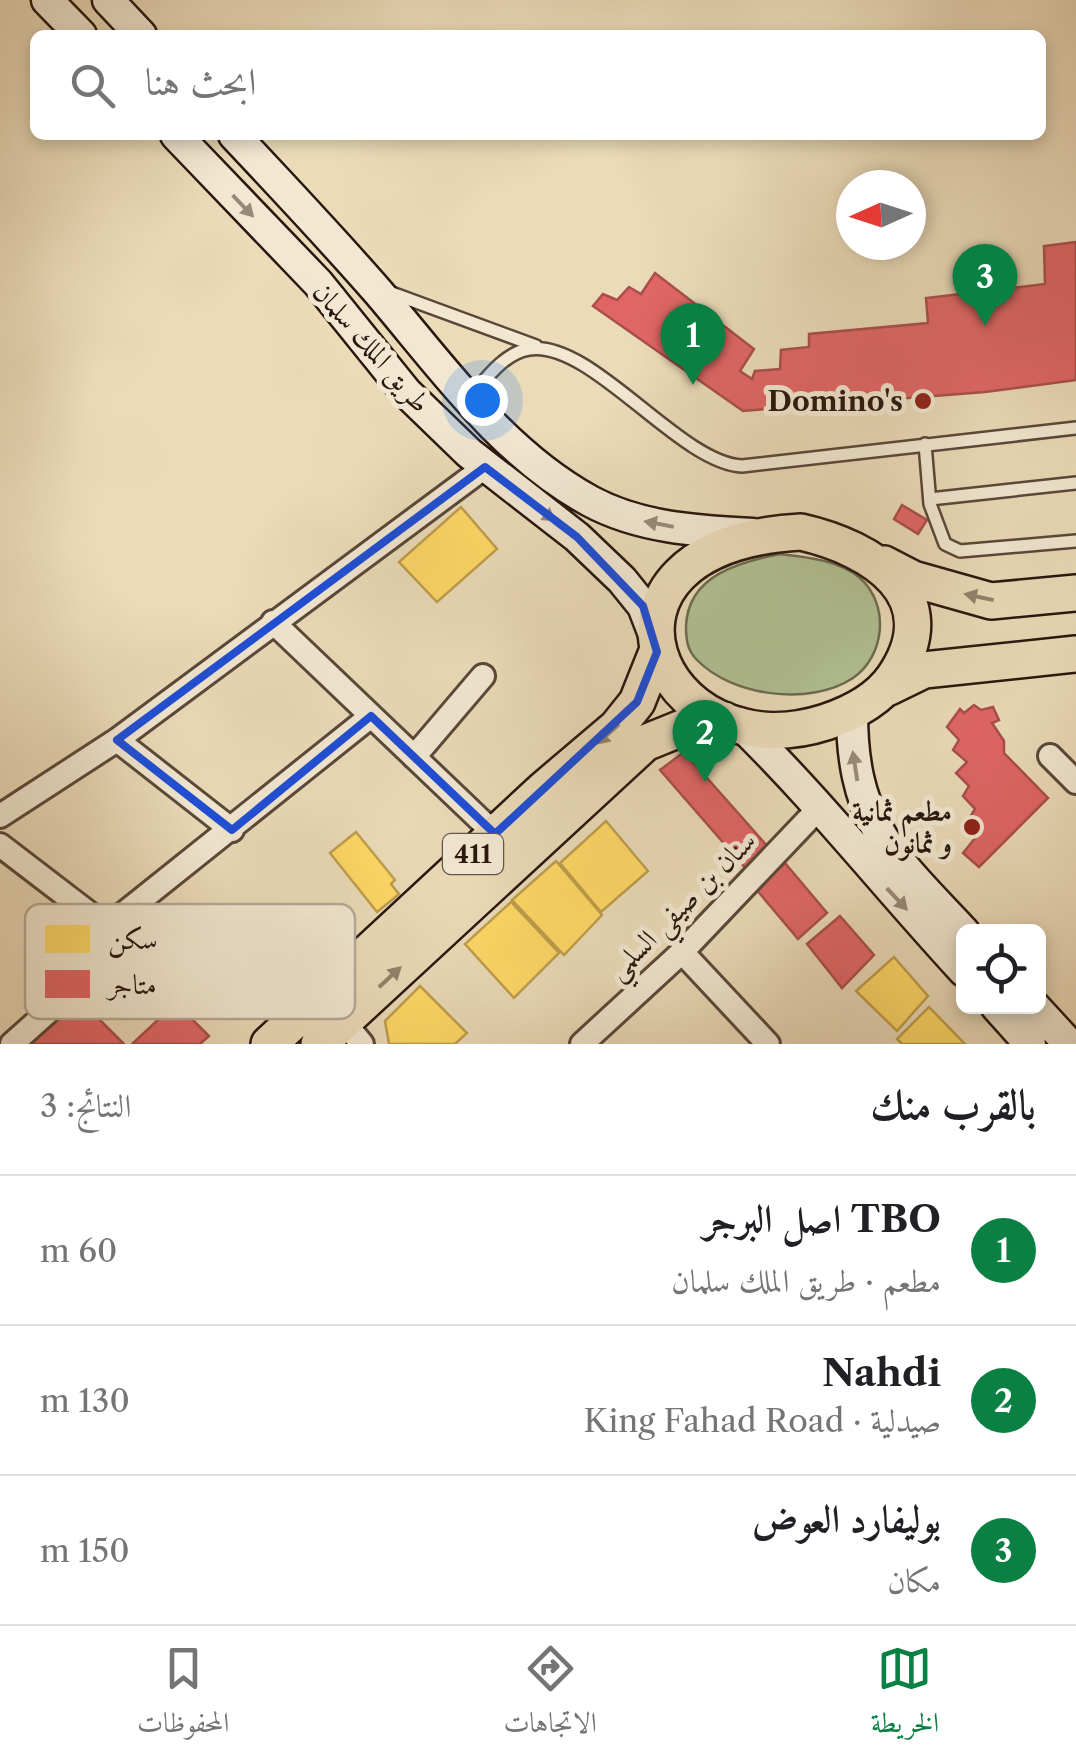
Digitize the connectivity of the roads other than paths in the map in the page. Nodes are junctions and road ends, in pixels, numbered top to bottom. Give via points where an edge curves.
1 (47, 0) edge
2 (108, 0) edge
3 (76, 30) edge
4 (135, 30) edge
5 (181, 140) edge
6 (239, 140) edge
7 (372, 286) junction
8 (554, 353) junction
9 (468, 398) junction
10 (1076, 428) edge
11 (926, 444) junction
12 (485, 466) junction
13 (1076, 483) edge
14 (930, 499) junction
15 (756, 535) junction
16 (1076, 540) edge
17 (880, 562) junction
18 (1076, 593) edge
19 (274, 622) junction
20 (656, 645) junction
21 (1076, 654) edge
22 (483, 676) dead end
23 (886, 689) junction
24 (852, 713) junction
25 (371, 716) junction
26 (732, 721) junction
27 (117, 740) junction
28 (414, 756) junction
29 (1050, 756) dead end
30 (1076, 782) edge
31 (821, 806) junction
32 (0, 816) edge
33 (232, 830) junction
34 (495, 834) junction
35 (0, 845) edge
36 (77, 904) edge
37 (137, 904) edge
38 (957, 924) edge
39 (682, 952) junction
40 (956, 963) edge
41 (355, 965) edge
42 (1003, 1014) edge
43 (1041, 1014) edge
44 (40, 1019) edge
45 (297, 1019) edge
46 (341, 1036) edge
47 (12, 1044) edge
48 (270, 1044) edge
49 (582, 1044) edge
50 (768, 1044) edge
51 (1030, 1044) edge
52 (1069, 1044) edge

1 - 3 main road
2 - 4 main road
5 -> 12 main road, طريق الملك سلمان via 318,283 406,392
6 - 7 main road, طريق الملك سلمان
7 - 8 lane
7 - 9 main road, طريق الملك سلمان
8 - 9 lane via 530,349 502,362
8 - 11 lane via 590,370 727,466
15 -> 9 main road, طريق الملك سلمان via 642,521 590,501 497,432
10 - 11 lane
11 - 14 lane
12 - 19 street
12 -> 20 main road, طريق الملك سلمان via 622,580 643,606
13 - 14 lane
14 - 16 lane via 945,544 960,551
15 - 17 main road via 801,532 843,541
15 - 20 main road via 715,548 681,572 660,603
18 -> 17 main road via 991,601 913,579
17 - 23 main road via 904,590 912,624 907,658
19 - 25 street
19 - 27 street
20 - 26 main road via 664,671 688,699
20 -> 34 main road, 411 via 637,702 617,728
21 - 23 main road via 924,670
22 - 28 street
23 - 24 main road
24 - 26 main road via 812,726 766,729
38 -> 24 main road via 889,851 864,808
25 - 28 street
25 - 33 street
26 - 31 main road
46 -> 26 main road, 411 via 645,743 682,728
27 - 32 street
27 - 33 street
28 - 34 street
29 - 30 street
31 - 39 street, سنان بن صيفي السلمي
31 -> 40 main road
33 - 37 street
34 - 41 main road, 411
35 - 36 street
39 - 49 street, سنان بن صيفي السلمي
39 - 50 street
42 - 51 main road
43 - 52 main road
44 - 47 street
45 - 48 main road, 411

